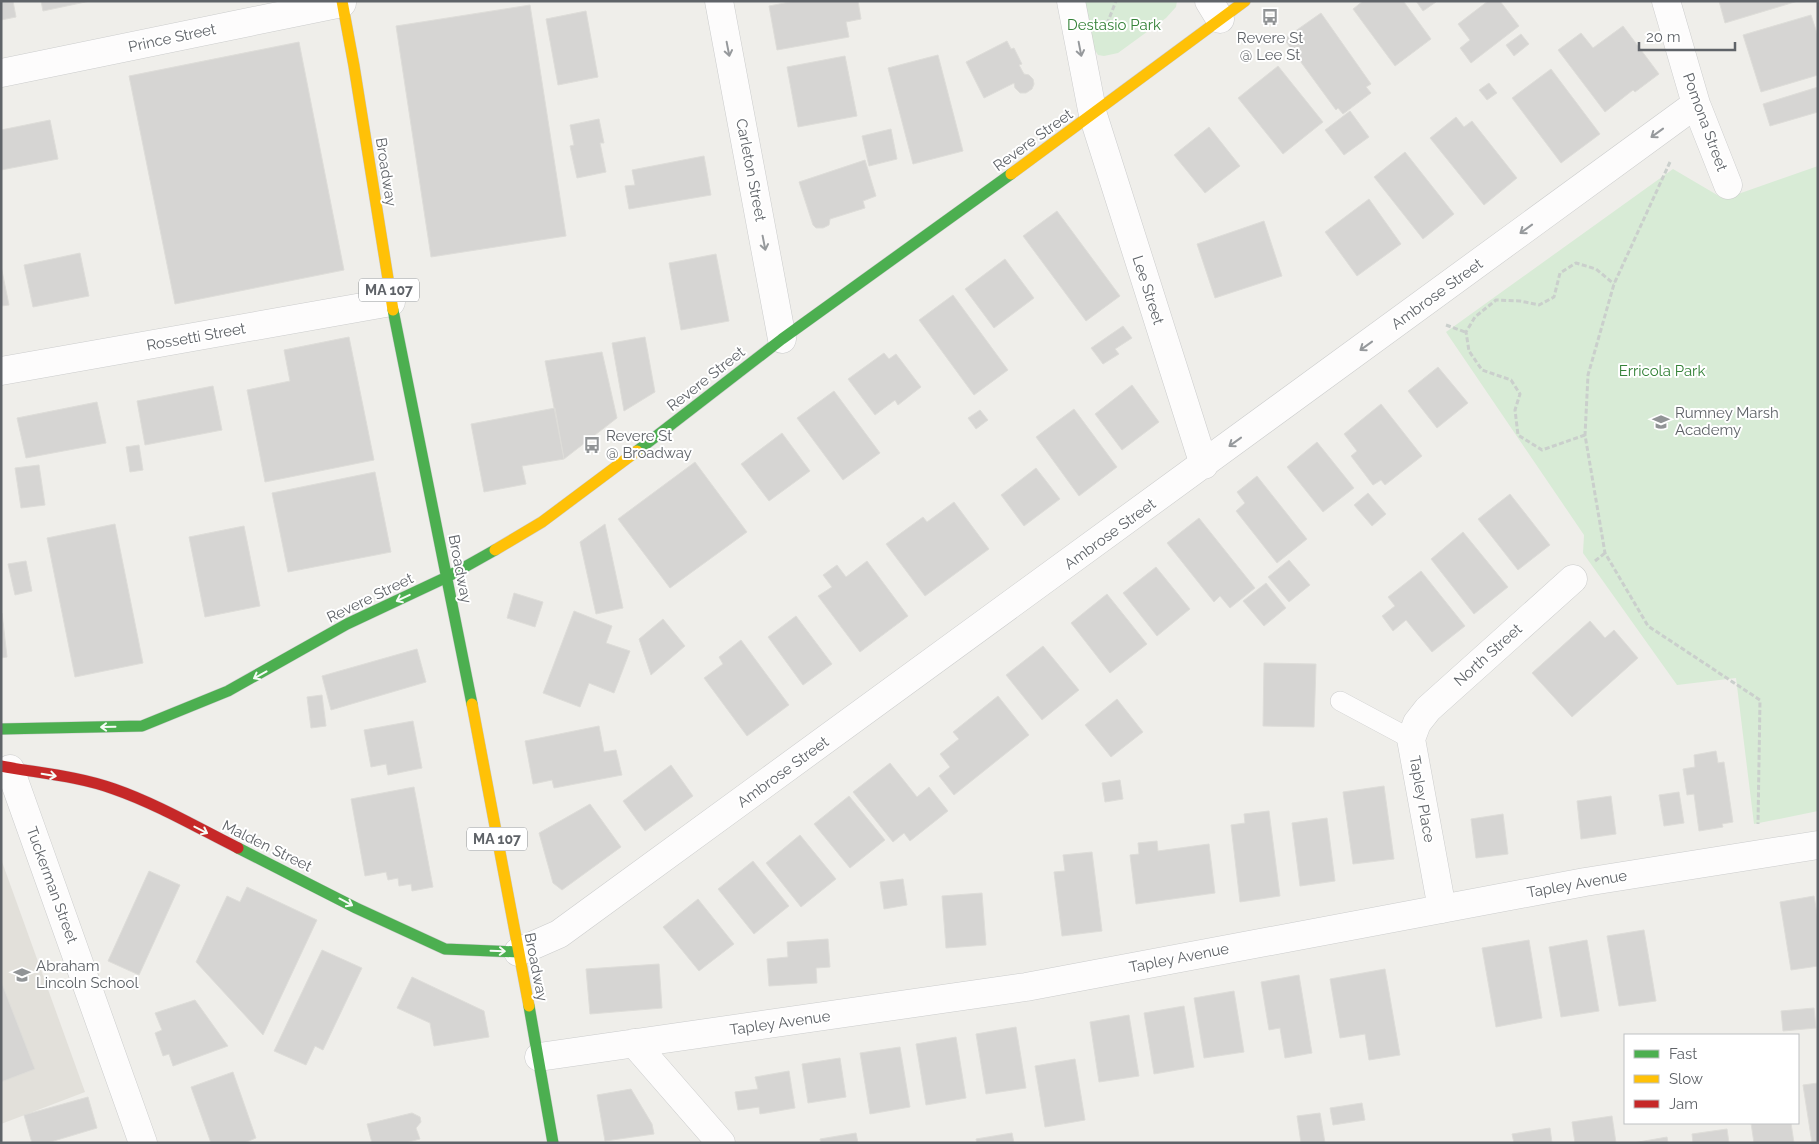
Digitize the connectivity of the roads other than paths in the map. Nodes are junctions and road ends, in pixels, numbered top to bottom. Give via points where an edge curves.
1 (719, 1) edge
2 (1071, 1) edge
3 (1245, 1) edge
4 (1666, 1) edge
5 (342, 2) edge
6 (1215, 10) edge
7 (1, 72) edge
8 (1696, 104) junction
9 (1093, 115) junction
10 (1728, 185) dead end
11 (391, 302) junction
12 (782, 340) junction
13 (1, 371) edge
14 (1204, 465) junction
15 (447, 577) junction
16 (1574, 579) dead end
17 (1340, 701) dead end
18 (1, 729) edge
19 (1411, 739) junction
20 (6, 768) edge
21 (1818, 845) edge
22 (1442, 909) junction
23 (518, 952) junction
24 (634, 1044) junction
25 (538, 1057) junction
26 (143, 1143) edge
27 (553, 1143) edge
28 (721, 1143) edge

1 -> 12 street, Carleton Street
2 -> 9 street, Lee Street
3 - 6 street, Revere Street
4 - 8 street, Pomona Street
5 - 7 street, Prince Street
5 - 11 street, Broadway / MA 107
6 - 9 street, Revere Street
8 - 10 street, Pomona Street
8 -> 14 street, Ambrose Street
9 - 12 street, Revere Street
9 - 14 street, Lee Street
11 - 13 street, Rossetti Street
11 - 15 street, Broadway / MA 107
12 - 15 street, Revere Street via 542,522
14 - 23 street, Ambrose Street via 559,934
15 -> 18 street, Revere Street via 347,624 228,692 142,726
15 - 23 street, Broadway / MA 107
16 - 19 street, North Street via 1428,709 1417,722
17 - 19 lane, Tapley Place
19 - 22 street, Tapley Place
20 -> 23 street, Malden Street via 81,780 114,789 445,949
20 - 26 street, Tuckerman Street
21 - 22 street, Tapley Avenue via 1585,882
22 - 24 street, Tapley Avenue via 1026,987
23 - 25 street, Broadway / MA 107
24 - 25 street, Tapley Avenue
24 - 28 street
25 - 27 street, Broadway / MA 107

